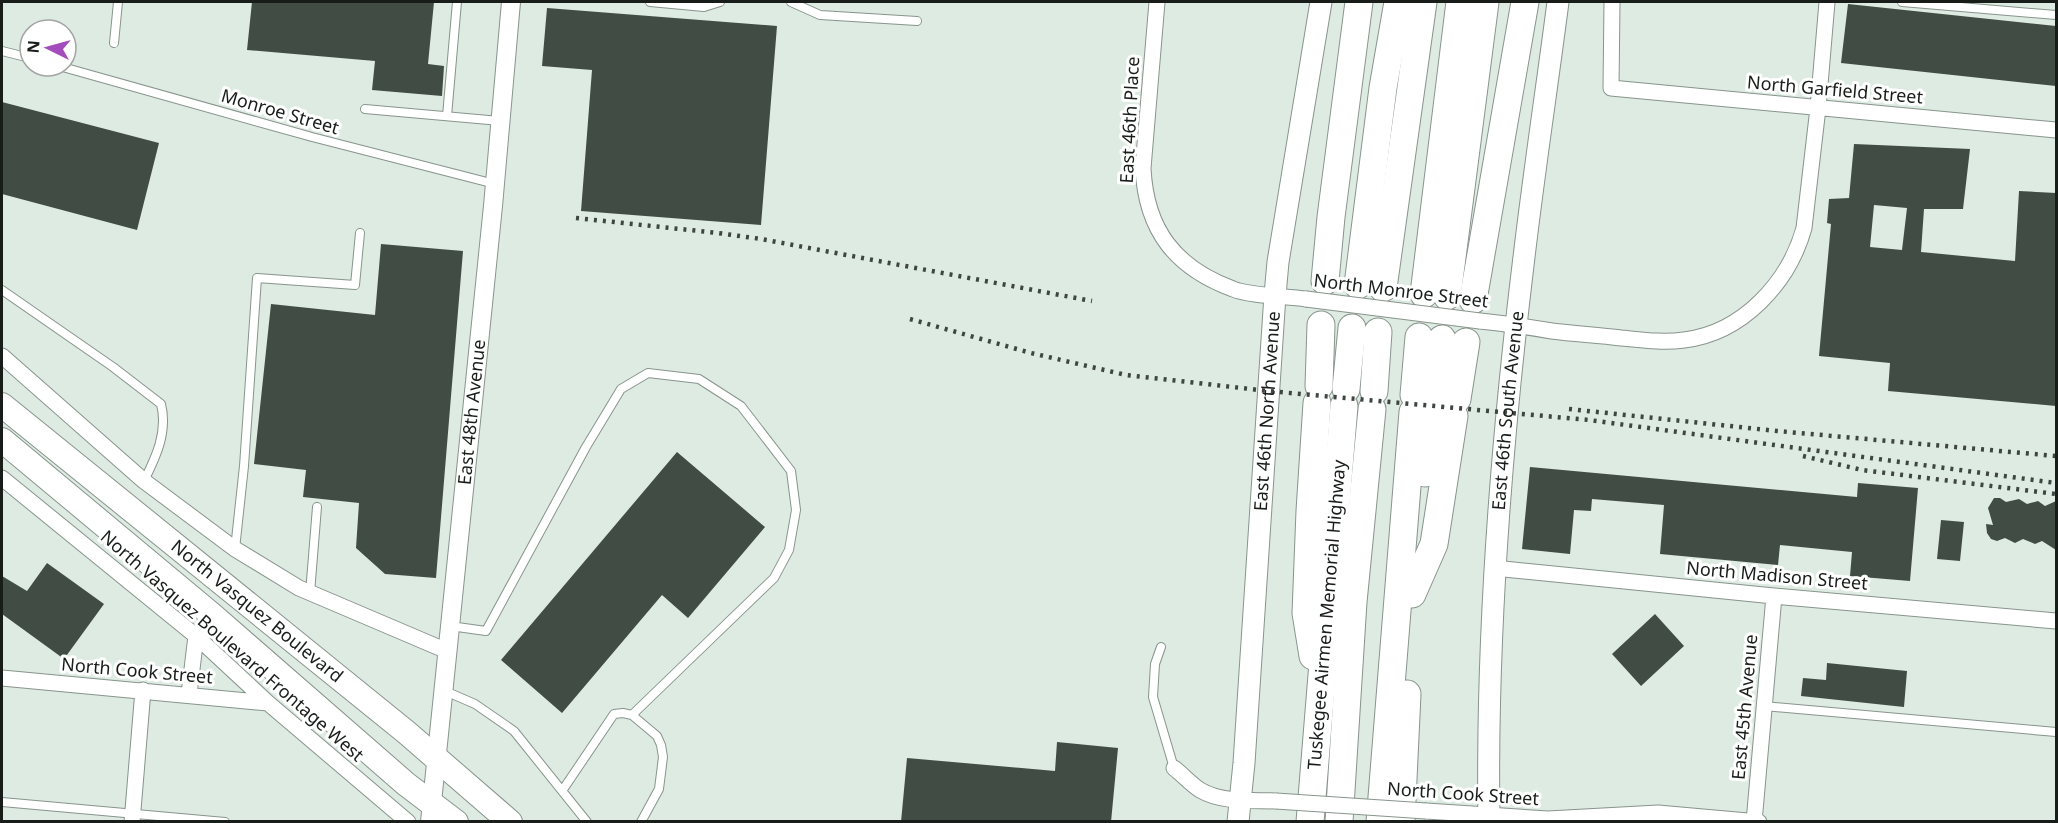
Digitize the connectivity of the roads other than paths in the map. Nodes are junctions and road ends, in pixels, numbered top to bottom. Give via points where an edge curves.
1 (118, 2) edge
2 (457, 2) edge
3 (512, 2) edge
4 (650, 2) edge
5 (720, 2) edge
6 (791, 2) edge
7 (1157, 2) edge
8 (1321, 2) edge
9 (1359, 2) edge
10 (1398, 2) edge
11 (1423, 2) edge
12 (1460, 2) edge
13 (1485, 2) edge
14 (1525, 2) edge
15 (1558, 2) edge
16 (1612, 2) edge
17 (1827, 2) edge
18 (1902, 2) edge
19 (2056, 15) edge
20 (917, 21) dead end
21 (114, 43) dead end
22 (2, 51) edge
23 (18, 55) edge
24 (78, 71) edge
25 (1818, 108) junction
26 (365, 109) dead end
27 (447, 116) junction
28 (500, 121) junction
29 (2056, 130) edge
30 (495, 184) junction
31 (360, 233) dead end
32 (1162, 237) joint
33 (2, 290) edge
34 (1315, 290) junction
35 (1275, 295) junction
36 (1450, 318) junction
37 (1321, 325) dead end
38 (1516, 325) junction
39 (2, 356) edge
40 (2, 405) edge
41 (1434, 406) junction
42 (2, 440) edge
43 (2, 478) edge
44 (144, 481) junction
45 (317, 507) dead end
46 (235, 549) junction
47 (1494, 568) junction
48 (310, 592) junction
49 (1774, 596) junction
50 (212, 615) junction
51 (2056, 621) edge
52 (450, 626) junction
53 (196, 636) junction
54 (1161, 647) dead end
55 (447, 651) junction
56 (2, 678) edge
57 (143, 690) junction
58 (443, 690) junction
59 (189, 694) junction
60 (1320, 697) junction
61 (268, 703) junction
62 (1764, 706) junction
63 (632, 715) junction
64 (2056, 732) edge
65 (437, 757) junction
66 (1174, 768) joint
67 (562, 791) junction
68 (1241, 799) junction
69 (2, 802) edge
70 (431, 813) edge
71 (133, 817) edge
72 (1489, 818) edge
73 (1625, 818) edge
74 (1754, 821) edge
75 (225, 822) edge
76 (408, 822) edge
77 (456, 822) edge
78 (510, 822) edge
79 (587, 822) edge
80 (641, 822) edge
81 (1238, 822) edge
82 (1310, 822) edge
83 (1339, 822) edge
84 (1380, 822) edge
85 (1401, 822) edge
86 (1759, 822) edge

1 - 21 lane
2 - 27 lane
3 - 28 street, East 48th Avenue
4 - 5 lane via 704,7
6 - 20 lane via 820,15
7 - 32 street, East 46th Place via 1143,168 1149,207
8 - 35 main road, East 46th North Avenue
9 - 34 highway via 1331,217
10 - 11 highway via 1383,88 1371,287 1402,139
12 - 36 highway
13 - 36 highway
14 - 36 highway
15 - 38 main road, East 46th South Avenue
16 - 25 street, North Garfield Street via 1611,88
17 - 25 street
18 - 19 lane
22 - 23 lane
24 - 30 lane, Monroe Street
25 - 29 street, North Garfield Street
25 - 38 street, North Monroe Street via 1800,241 1778,282 1754,308 1722,329 1685,340 1654,341
26 - 27 lane
27 - 28 lane
28 - 30 street, East 48th Avenue
30 - 52 street, East 48th Avenue
31 - 46 lane via 355,285 257,278
32 - 35 street, North Monroe Street via 1184,263 1210,279 1234,290
33 - 44 lane via 161,404 163,431
34 - 35 street, North Monroe Street
34 - 36 street, North Monroe Street, bridge
35 - 68 main road, East 46th North Avenue
36 - 38 street, North Monroe Street
36 - 41 highway
37 - 60 highway via 1306,613
38 - 47 main road, East 46th South Avenue
39 - 44 street
40 - 65 highway, North Vasquez Boulevard
41 - 84 highway
41 - 85 highway via 1412,594
42 - 50 highway, North Vasquez Boulevard
43 - 53 street, North Vasquez Boulevard Frontage West
44 - 46 street
45 - 48 lane
46 - 48 street
47 - 49 street, North Madison Street
47 - 72 main road, East 46th South Avenue
48 - 55 street
49 - 51 street, North Madison Street
49 - 62 street, East 45th Avenue
50 - 53 street
50 - 70 highway, North Vasquez Boulevard via 406,784
52 - 55 street, East 48th Avenue
52 - 63 lane via 486,631 621,389 648,373 699,379 741,406 791,471 796,510 789,549 774,578
53 - 59 street
53 - 61 street, North Vasquez Boulevard Frontage West
54 - 66 lane via 1155,664 1153,697
55 - 58 street, East 48th Avenue
56 - 57 street, North Cook Street
57 - 59 street, North Cook Street
57 - 71 street
58 - 65 street, East 48th Avenue
58 - 67 lane via 476,704 514,731
59 - 61 street, North Cook Street
60 - 82 highway, Tuskegee Airmen Memorial Highway
60 - 83 highway, Tuskegee Airmen Memorial Highway via 1345,397 1365,330 1373,400 1353,602
61 - 76 street, North Vasquez Boulevard Frontage West
62 - 64 lane
62 - 74 street, East 45th Avenue
63 - 67 lane via 614,714
63 - 80 lane via 657,736 663,757 659,789
65 - 70 street, East 48th Avenue
65 - 78 highway, North Vasquez Boulevard
66 - 68 street, North Cook Street via 1209,794
67 - 79 lane
68 - 72 street, North Cook Street, bridge
68 - 81 main road, East 46th North Avenue
69 - 71 lane
70 - 77 highway, North Vasquez Boulevard
71 - 75 lane
72 - 73 street, North Cook Street
73 - 74 street, North Cook Street via 1658,813
74 - 86 street, North Cook Street

